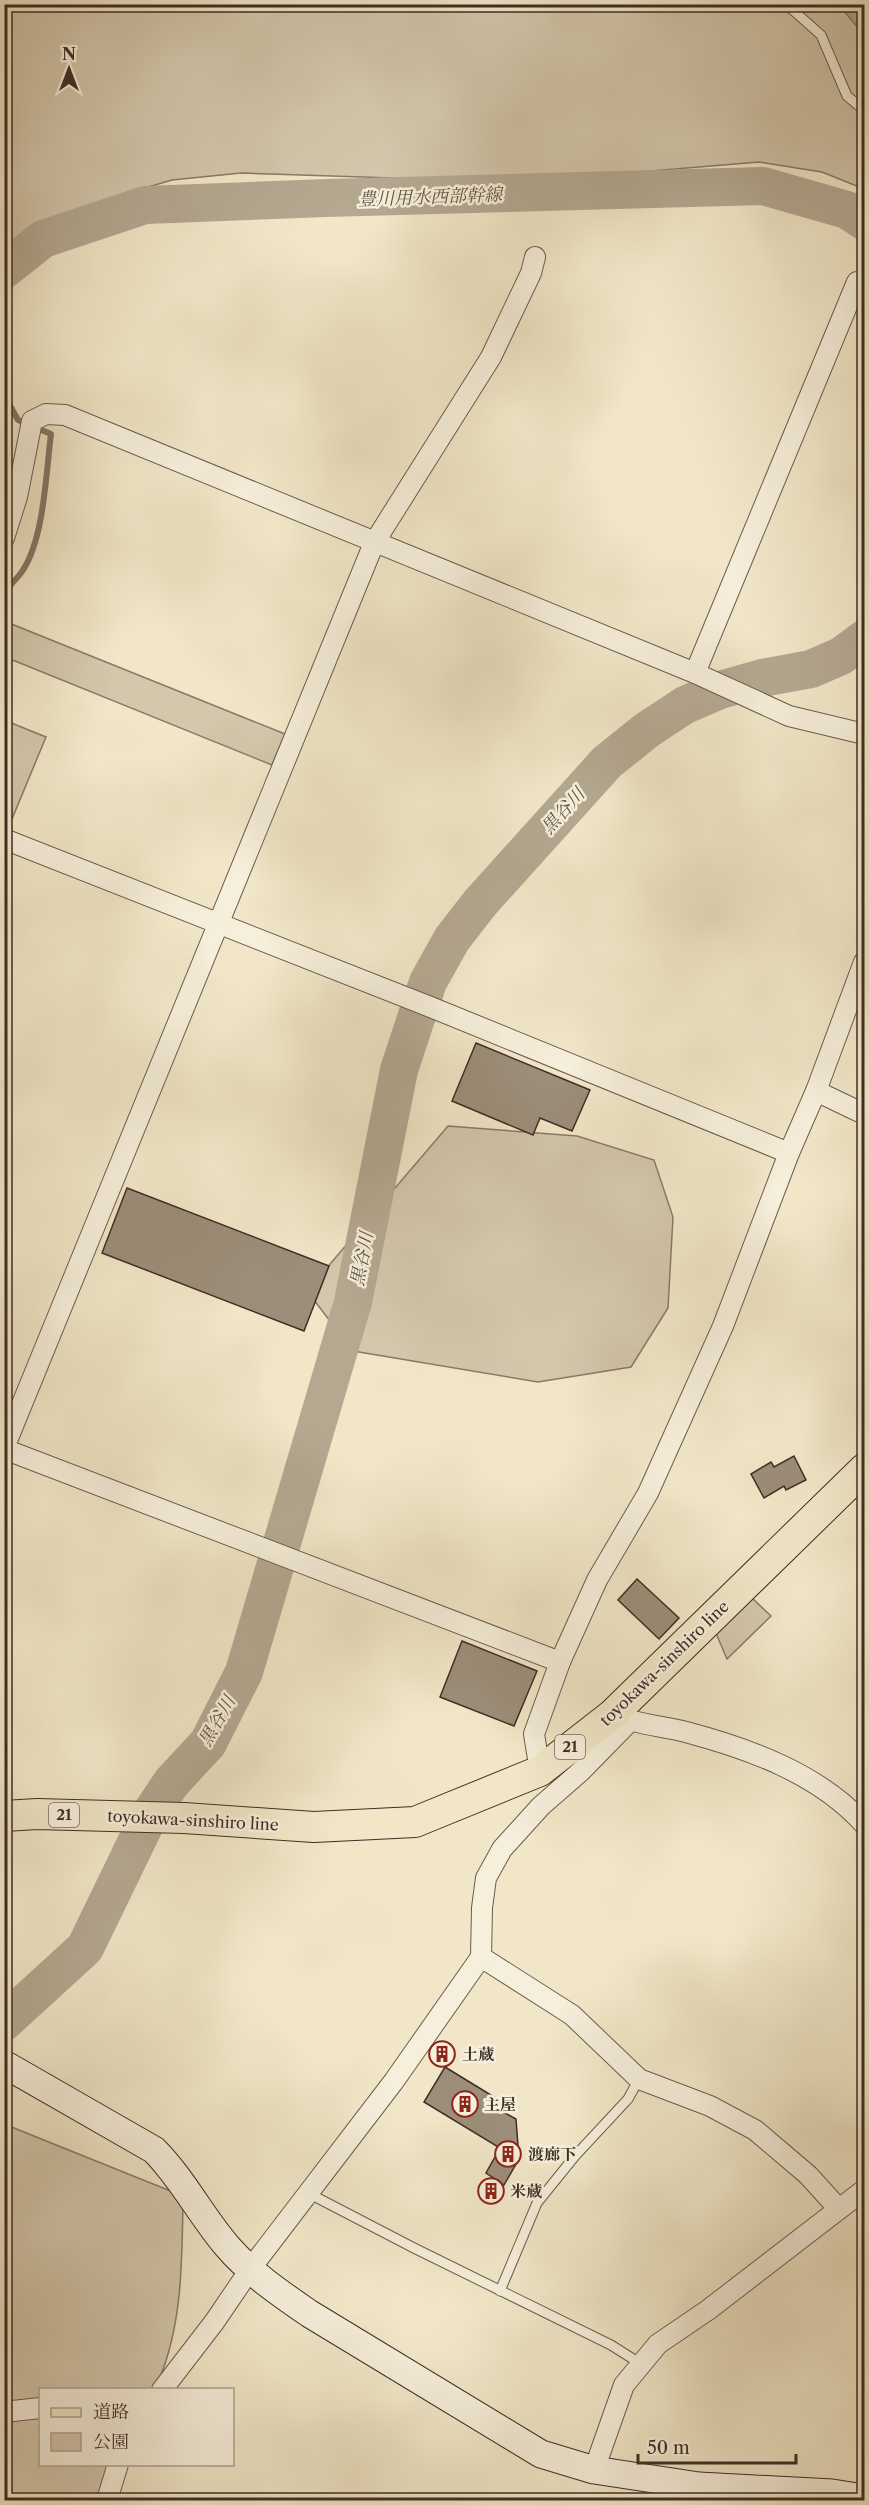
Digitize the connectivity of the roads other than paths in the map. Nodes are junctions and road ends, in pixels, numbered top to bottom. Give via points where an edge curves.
1 (786, 4) edge
2 (864, 110) edge
3 (535, 257) dead end
4 (857, 282) dead end
5 (4, 538) edge
6 (374, 543) junction
7 (695, 673) junction
8 (864, 734) edge
9 (4, 839) edge
10 (219, 925) junction
11 (864, 962) edge
12 (816, 1091) junction
13 (864, 1114) edge
14 (789, 1153) junction
15 (4, 1449) edge
16 (864, 1469) edge
17 (560, 1662) junction
18 (622, 1717) junction
19 (540, 1771) junction
20 (4, 1816) edge
21 (864, 1824) edge
22 (482, 1957) junction
23 (4, 2064) edge
24 (639, 2079) junction
25 (864, 2190) edge
26 (308, 2193) junction
27 (838, 2208) junction
28 (251, 2268) junction
29 (500, 2291) junction
30 (641, 2364) junction
31 (164, 2388) edge
32 (39, 2408) edge
33 (4, 2412) edge
34 (117, 2466) edge
35 (594, 2470) junction
36 (864, 2498) edge
37 (106, 2500) edge

1 - 2 lane via 821,35 847,96
3 - 6 street via 492,357
4 - 7 street
5 - 6 street via 17,497 32,421 54,413
6 - 7 street
6 - 10 street
7 - 8 street via 789,716
9 - 10 street
10 - 14 street
10 - 15 street
11 - 12 street
12 - 13 street
12 - 14 street
14 - 17 street via 723,1326 648,1493 597,1580
15 - 17 street
16 - 18 main road, toyokawa-sinshiro line / 21
17 - 19 street via 534,1734
18 - 19 main road, toyokawa-sinshiro line / 21
18 - 21 street via 756,1754 801,1775 848,1805
18 - 22 street via 580,1772 541,1806 502,1849 486,1878
19 - 20 main road, toyokawa-sinshiro line / 21 via 416,1822 314,1827 184,1818
22 - 24 street via 572,2015
22 - 26 street
23 - 28 street via 154,2150 170,2166 228,2247
24 - 27 street via 710,2106 755,2130 808,2175
24 - 29 lane via 628,2099 537,2203
25 - 27 street
26 - 28 street
26 - 29 lane
27 - 30 street via 708,2310 658,2344
28 - 31 street
28 - 35 street via 310,2314 541,2454
29 - 30 lane via 611,2345
30 - 35 street via 624,2385
32 - 33 street
34 - 37 street
35 - 36 street via 699,2486

